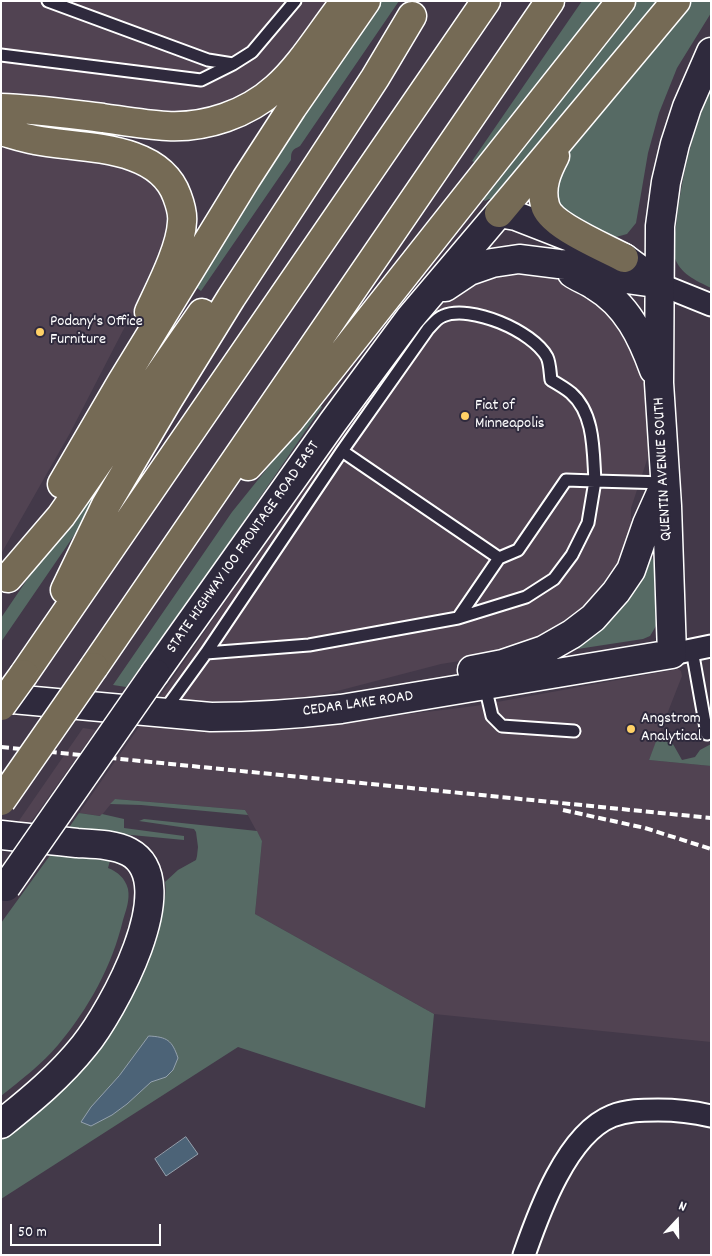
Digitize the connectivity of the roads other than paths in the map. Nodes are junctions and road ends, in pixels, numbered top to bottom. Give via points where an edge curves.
1 (48, 1) edge
2 (346, 1) edge
3 (366, 1) edge
4 (486, 1) edge
5 (550, 1) edge
6 (622, 1) edge
7 (676, 1) edge
8 (291, 4) edge
9 (417, 9) edge
10 (711, 52) edge
11 (1, 56) edge
12 (233, 64) junction
13 (1, 108) edge
14 (571, 126) junction
15 (1, 131) edge
16 (499, 213) junction
17 (624, 258) junction
18 (559, 264) junction
19 (659, 284) junction
20 (711, 305) edge
21 (410, 318) junction
22 (659, 383) junction
23 (132, 389) junction
24 (342, 451) junction
25 (595, 481) junction
26 (666, 483) junction
27 (177, 545) junction
28 (499, 558) junction
29 (5, 583) edge
30 (458, 618) junction
31 (691, 650) edge
32 (206, 653) junction
33 (24, 674) junction
34 (485, 686) junction
35 (1, 698) edge
36 (1, 706) edge
37 (341, 709) junction
38 (162, 713) junction
39 (574, 731) dead end
40 (707, 734) dead end
41 (1, 802) edge
42 (1, 835) edge
43 (4, 890) edge
44 (711, 1116) edge
45 (1, 1124) edge
46 (524, 1255) edge

1 - 12 lane via 208,60
2 - 13 highway via 277,87 258,102 224,118 202,124 167,126
3 - 23 highway via 261,156
4 - 33 highway
5 - 27 highway
6 - 27 highway via 290,420
7 - 14 highway
8 - 12 lane via 252,52
9 - 23 highway via 328,129 221,285
9 - 33 highway via 168,400 106,505
10 - 19 street via 687,107 666,182 660,226
11 - 12 lane via 201,80
14 - 16 highway
14 - 17 highway via 548,170 543,190 545,207 560,224
15 - 23 highway via 35,140 114,150 137,157 165,177 174,188 182,222 178,242 144,324
16 - 17 street via 516,216
16 - 21 street, STATE HIGHWAY 100 FRONTAGE ROAD EAST
17 - 19 street
18 - 19 street via 586,265 619,278
18 - 21 street via 519,259 469,271 443,288
18 - 22 street via 596,286 628,316 644,342
19 - 20 street
19 - 22 street, QUENTIN AVENUE SOUTH
21 - 43 street, STATE HIGHWAY 100 FRONTAGE ROAD EAST, bridge via 333,422
22 - 26 street, QUENTIN AVENUE SOUTH
23 - 29 highway via 61,516
24 - 25 lane via 428,329 442,316 457,313 486,317 511,327 535,343 547,357 552,380 572,394 584,409 591,432
24 - 28 lane
24 - 32 lane
25 - 26 lane
25 - 28 lane via 566,480 518,550
25 - 30 lane via 588,523 572,555 554,579 526,597
26 - 31 street, QUENTIN AVENUE SOUTH
26 - 37 street via 631,570 593,618 572,634 544,650 504,664 445,675
27 - 41 highway, bridge
28 - 30 lane
30 - 32 lane via 309,645
31 - 34 street, CEDAR LAKE ROAD
31 - 40 lane
32 - 38 lane
33 - 36 highway, bridge
34 - 37 street, CEDAR LAKE ROAD
34 - 39 lane via 492,716 502,726
35 - 38 street, CEDAR LAKE ROAD
37 - 38 street, CEDAR LAKE ROAD via 243,717
42 - 45 street via 113,847 129,852 146,870 151,896 139,944 115,998 96,1030 44,1089
44 - 46 street via 671,1110 637,1110 612,1116 592,1128 576,1145 555,1179

